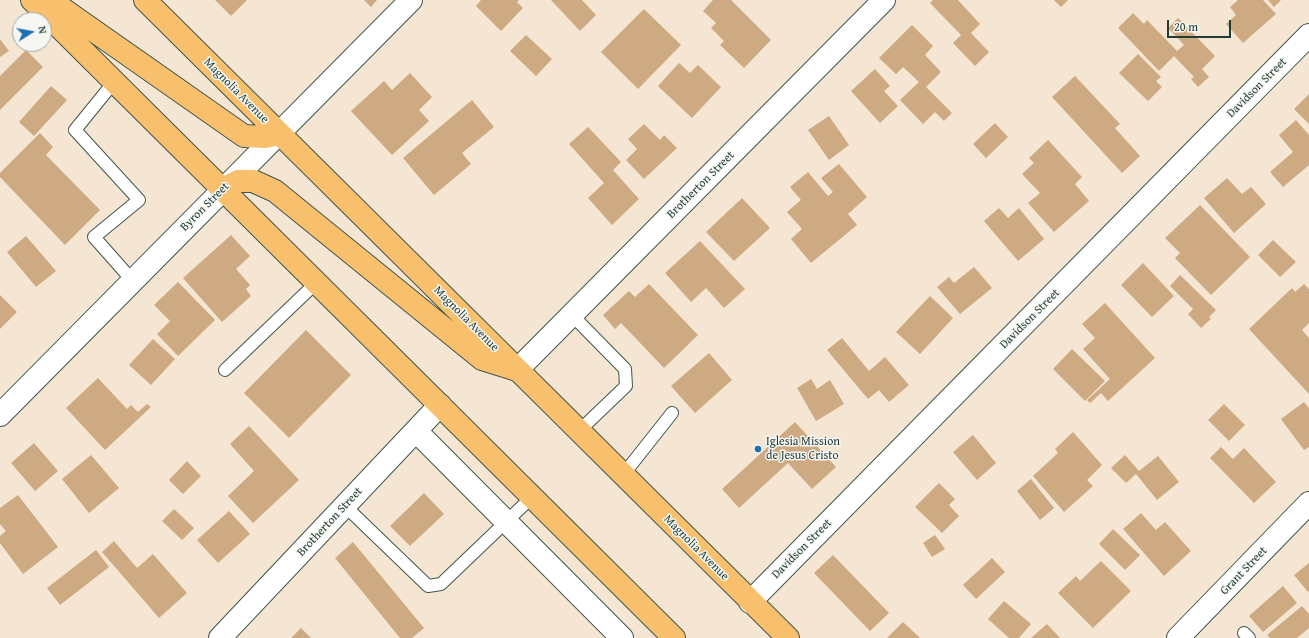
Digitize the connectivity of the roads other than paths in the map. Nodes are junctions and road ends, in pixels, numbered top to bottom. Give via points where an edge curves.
1 (32, 0) edge
2 (50, 0) edge
3 (145, 0) edge
4 (411, 0) edge
5 (884, 0) edge
6 (1309, 36) edge
7 (114, 82) junction
8 (279, 134) junction
9 (222, 189) junction
10 (132, 280) junction
11 (316, 283) junction
12 (572, 315) junction
13 (225, 370) dead end
14 (518, 370) junction
15 (440, 406) junction
16 (672, 413) dead end
17 (0, 415) edge
18 (416, 431) junction
19 (579, 431) junction
20 (623, 475) junction
21 (532, 497) junction
22 (1309, 504) edge
23 (345, 506) junction
24 (506, 521) junction
25 (750, 602) junction
26 (645, 610) junction
27 (220, 638) edge
28 (622, 638) edge
29 (674, 638) edge
30 (684, 638) edge
31 (788, 638) edge
32 (1178, 638) edge

1 - 7 main road
2 - 8 main road via 244,136 265,137
3 - 8 main road, Magnolia Avenue
4 - 8 street, Byron Street
5 - 12 street, Brotherton Street
6 - 25 street, Davidson Street
7 - 9 main road
7 - 10 lane via 75,130 139,200 94,237
8 - 9 street, Byron Street
8 - 14 main road, Magnolia Avenue
9 - 10 street, Byron Street
9 - 11 main road
9 - 14 main road via 238,181 253,181 275,191 482,359
10 - 17 street, Byron Street
11 - 13 lane
11 - 15 main road
12 - 14 street, Brotherton Street
12 - 19 lane via 625,369 626,386
14 - 19 main road, Magnolia Avenue
15 - 18 street, Brotherton Street
15 - 21 main road
16 - 20 lane
18 - 23 street, Brotherton Street
18 - 24 street
19 - 20 main road, Magnolia Avenue
20 - 25 main road, Magnolia Avenue
21 - 24 lane
21 - 26 main road
22 - 32 street, Grant Street
23 - 24 lane via 428,586 441,584
23 - 27 street, Brotherton Street
24 - 28 street
25 - 31 main road, Magnolia Avenue
26 - 29 main road
26 - 30 main road

